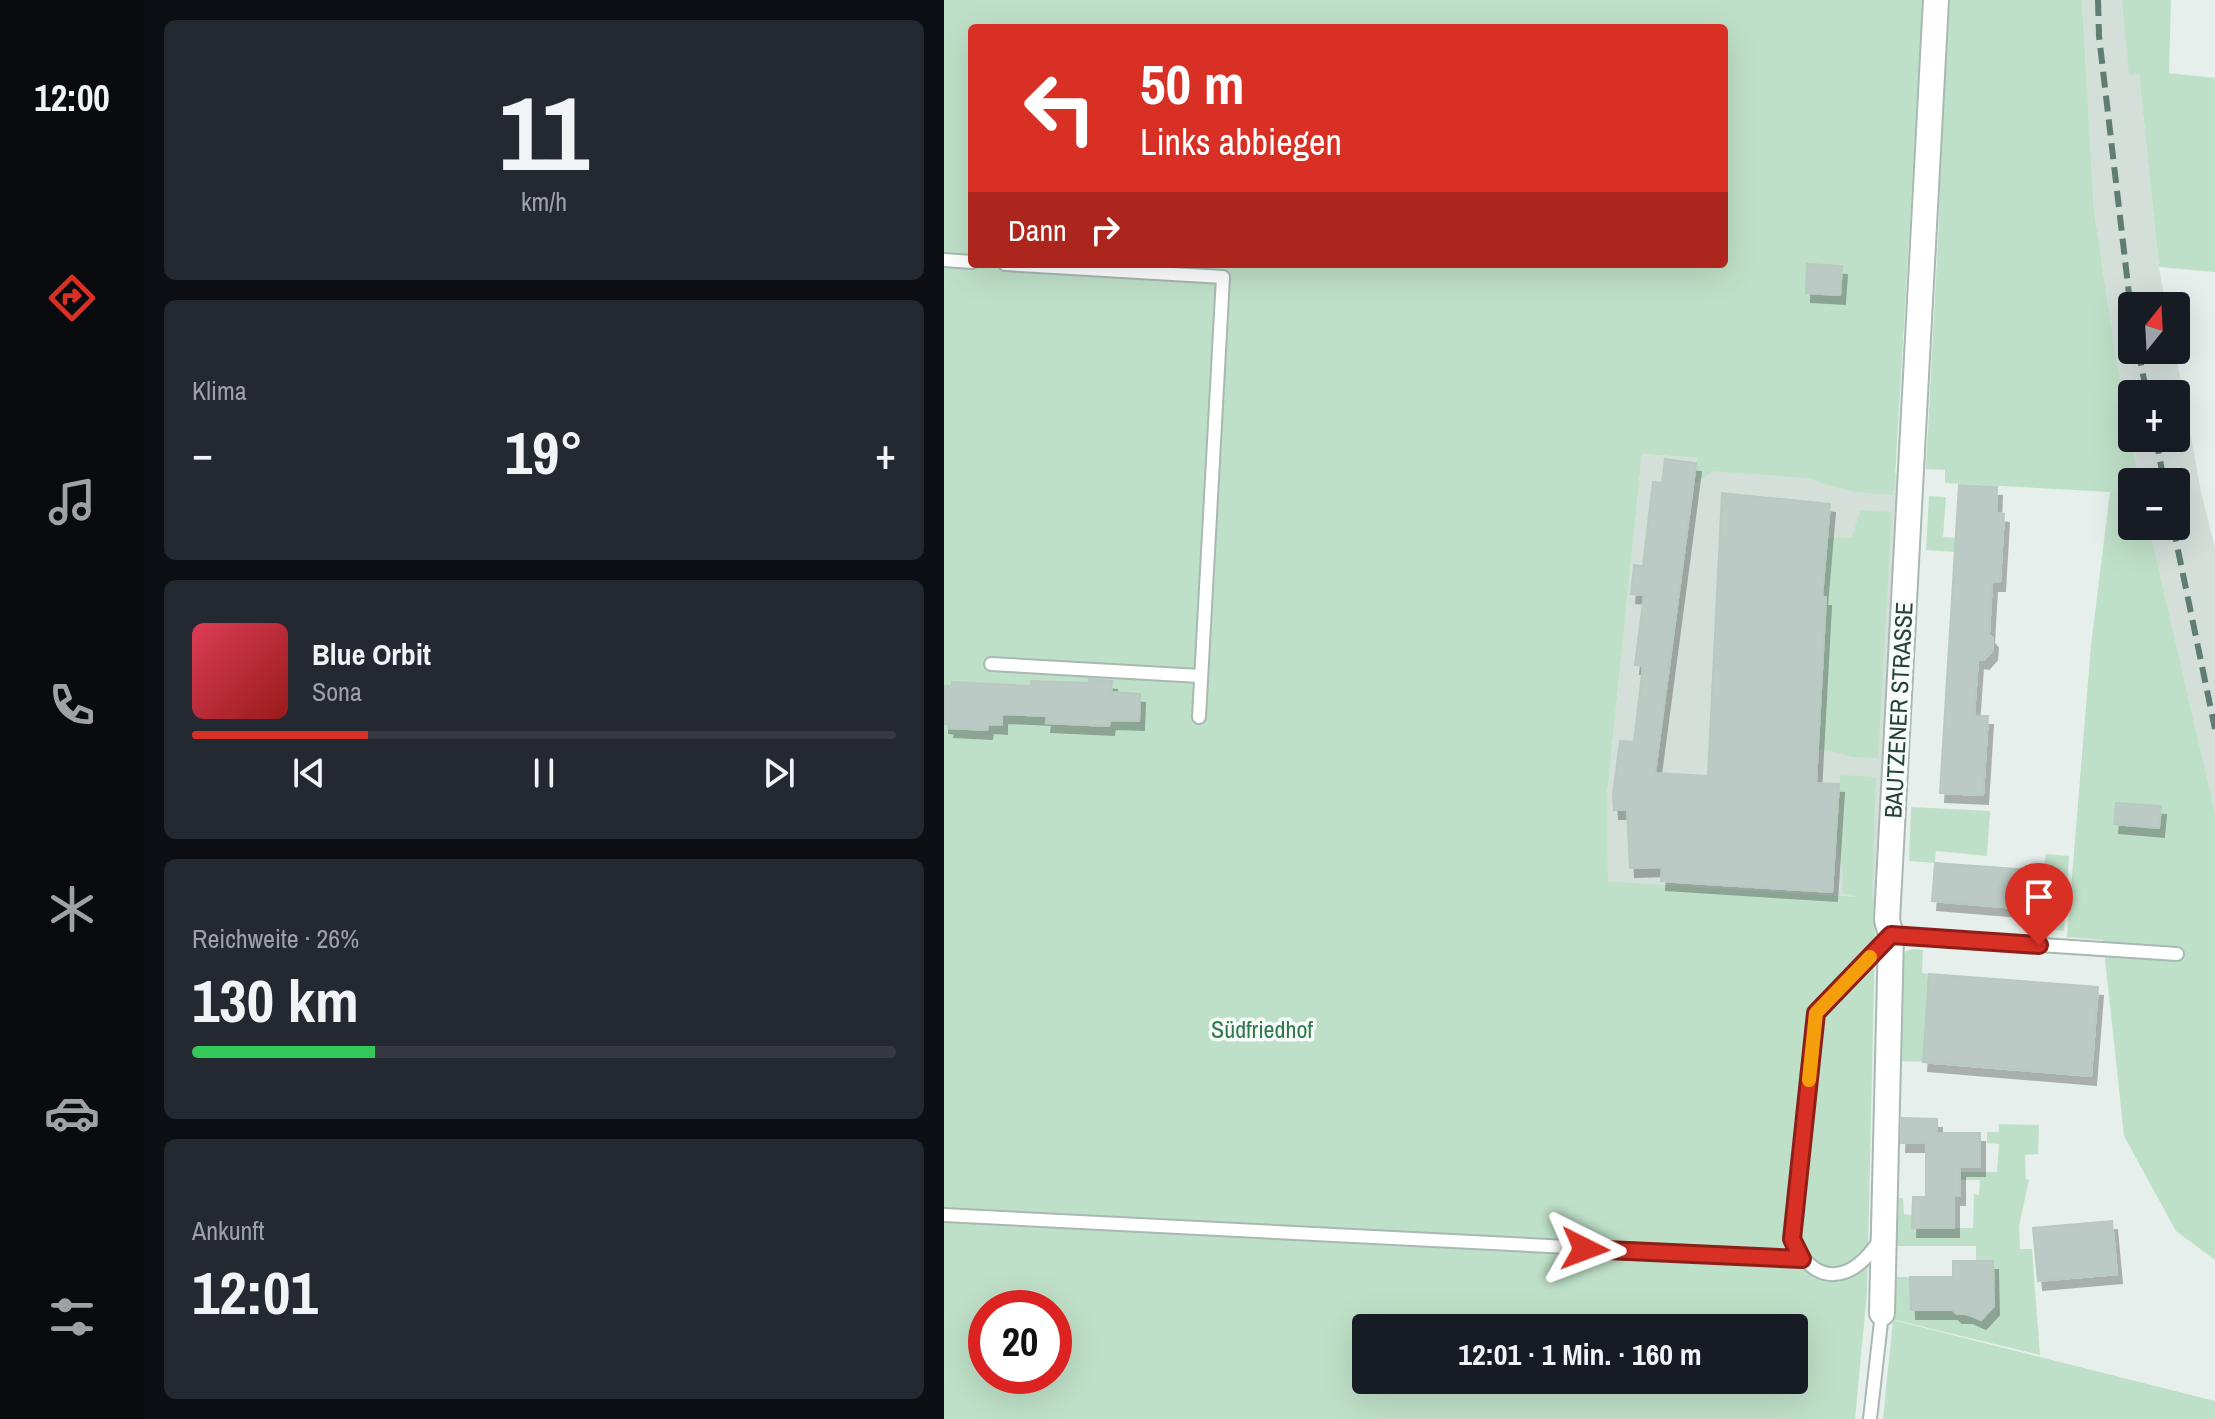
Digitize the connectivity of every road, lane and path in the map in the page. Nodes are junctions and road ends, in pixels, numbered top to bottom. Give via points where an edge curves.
1 (1936, 0) edge
2 (944, 260) edge
3 (968, 262) edge
4 (1072, 268) edge
5 (991, 664) dead end
6 (1200, 676) junction
7 (1199, 717) dead end
8 (1891, 935) junction
9 (2177, 954) dead end
10 (944, 1215) edge
11 (1883, 1236) junction
12 (1802, 1259) junction
13 (1882, 1313) joint
14 (1870, 1419) edge

1 - 8 street, BAUTZENER STRASSE via 1887,920
2 - 3 lane
4 - 6 lane via 1223,277
5 - 6 lane
6 - 7 lane
8 - 9 lane
8 - 11 street, BAUTZENER STRASSE
8 - 12 lane via 1816,1013 1792,1239
10 - 12 lane
11 - 12 lane via 1866,1260 1844,1275 1818,1273
11 - 13 street, BAUTZENER STRASSE
13 - 14 lane, BAUTZENER STRASSE

